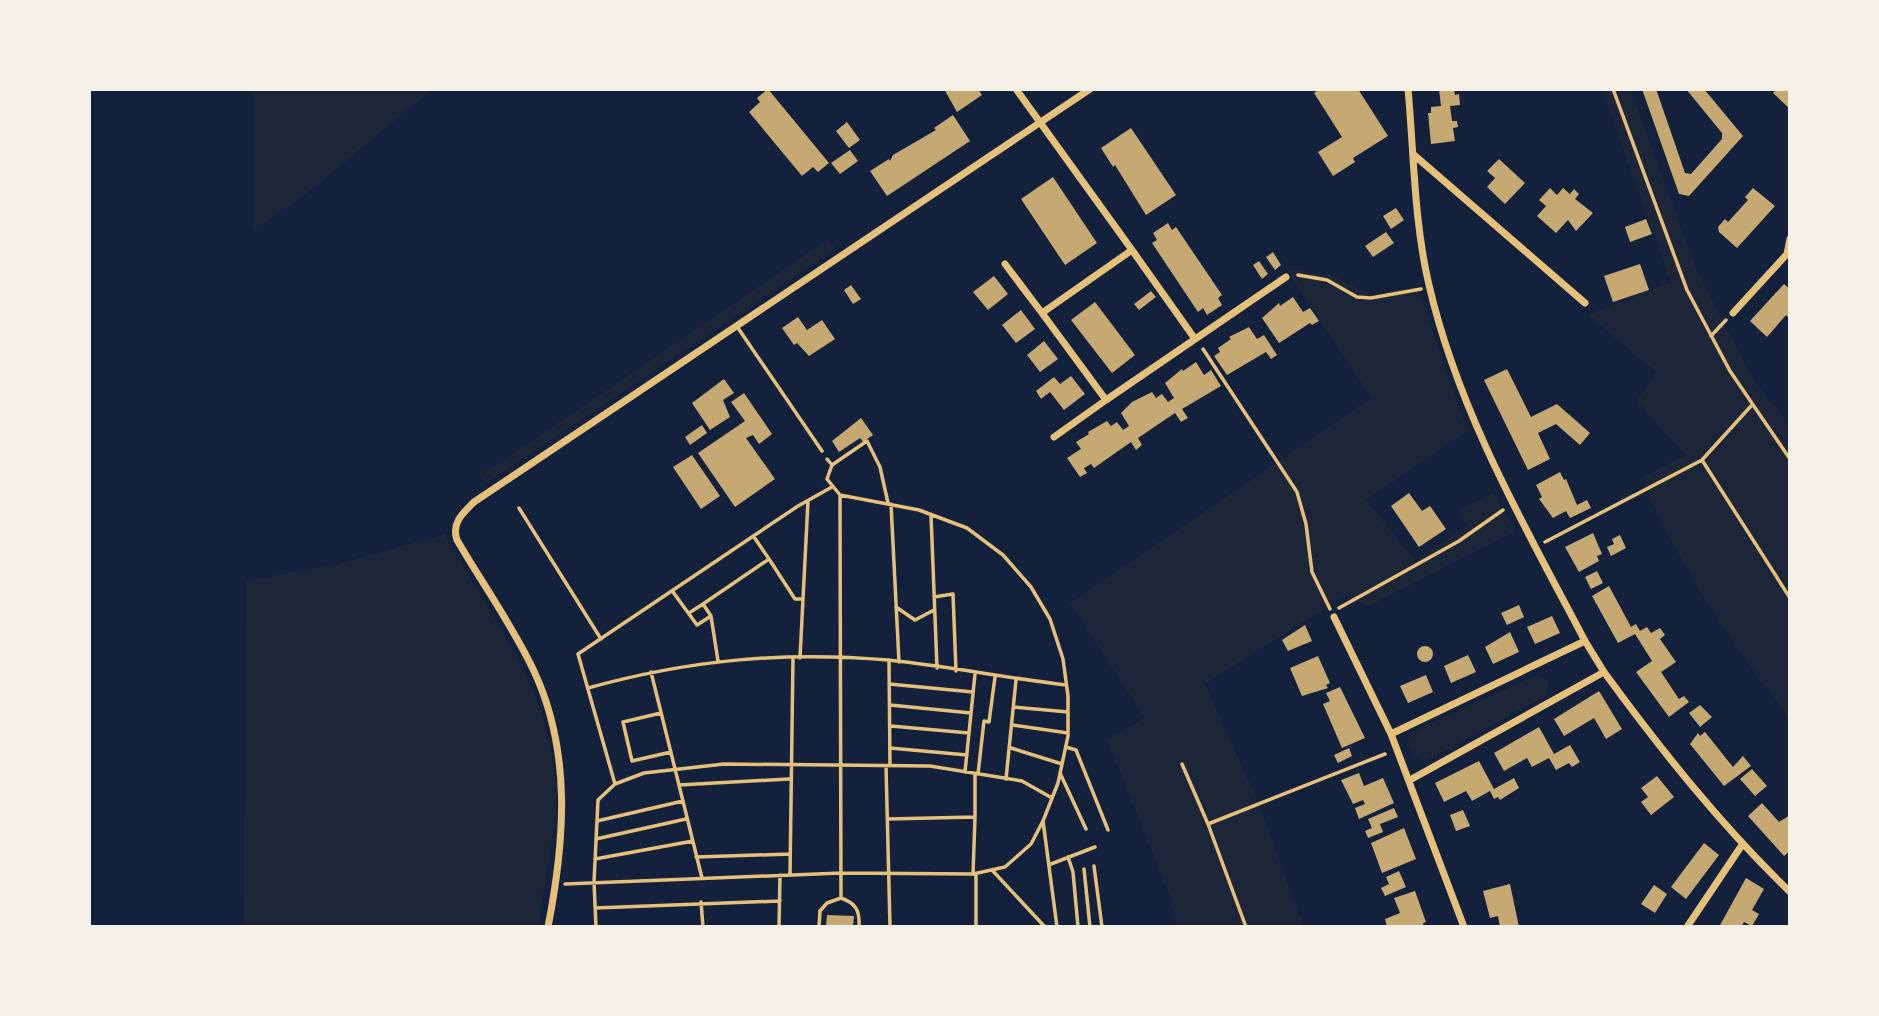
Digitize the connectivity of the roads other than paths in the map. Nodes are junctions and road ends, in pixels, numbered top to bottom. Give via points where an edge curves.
1 (1016, 89) edge
2 (1090, 89) edge
3 (1408, 89) edge
4 (1042, 122) junction
5 (1414, 155) junction
6 (1790, 239) edge
7 (1132, 250) junction
8 (1788, 255) edge
9 (1005, 264) dead end
10 (1286, 277) road end
11 (1585, 303) dead end
12 (1042, 313) junction
13 (1732, 313) road end
14 (738, 328) junction
15 (1195, 339) junction
16 (1106, 400) junction
17 (1054, 437) dead end
18 (822, 451) road end
19 (1332, 614) road end
20 (1585, 641) junction
21 (1604, 672) junction
22 (1391, 734) junction
23 (1410, 780) junction
24 (1742, 845) junction
25 (1790, 892) edge
26 (548, 927) edge
27 (1464, 927) edge
28 (1687, 927) edge

1 - 4 street
2 - 4 street
3 - 5 street
4 - 7 street
4 - 14 street
5 - 11 street
5 - 20 street via 1429,286 1453,367 1514,502
6 - 8 street
7 - 12 street
7 - 15 street
8 - 13 street
9 - 12 street
10 - 15 street
12 - 16 street
14 - 18 lane
14 - 26 street via 474,502 455,527 457,540 532,667 548,707 562,778 562,821
15 - 16 street
16 - 17 street
19 - 22 street
20 - 21 street
20 - 22 street
21 - 23 street
21 - 24 street via 1666,757
22 - 23 street
23 - 27 street
24 - 25 street
24 - 28 street

